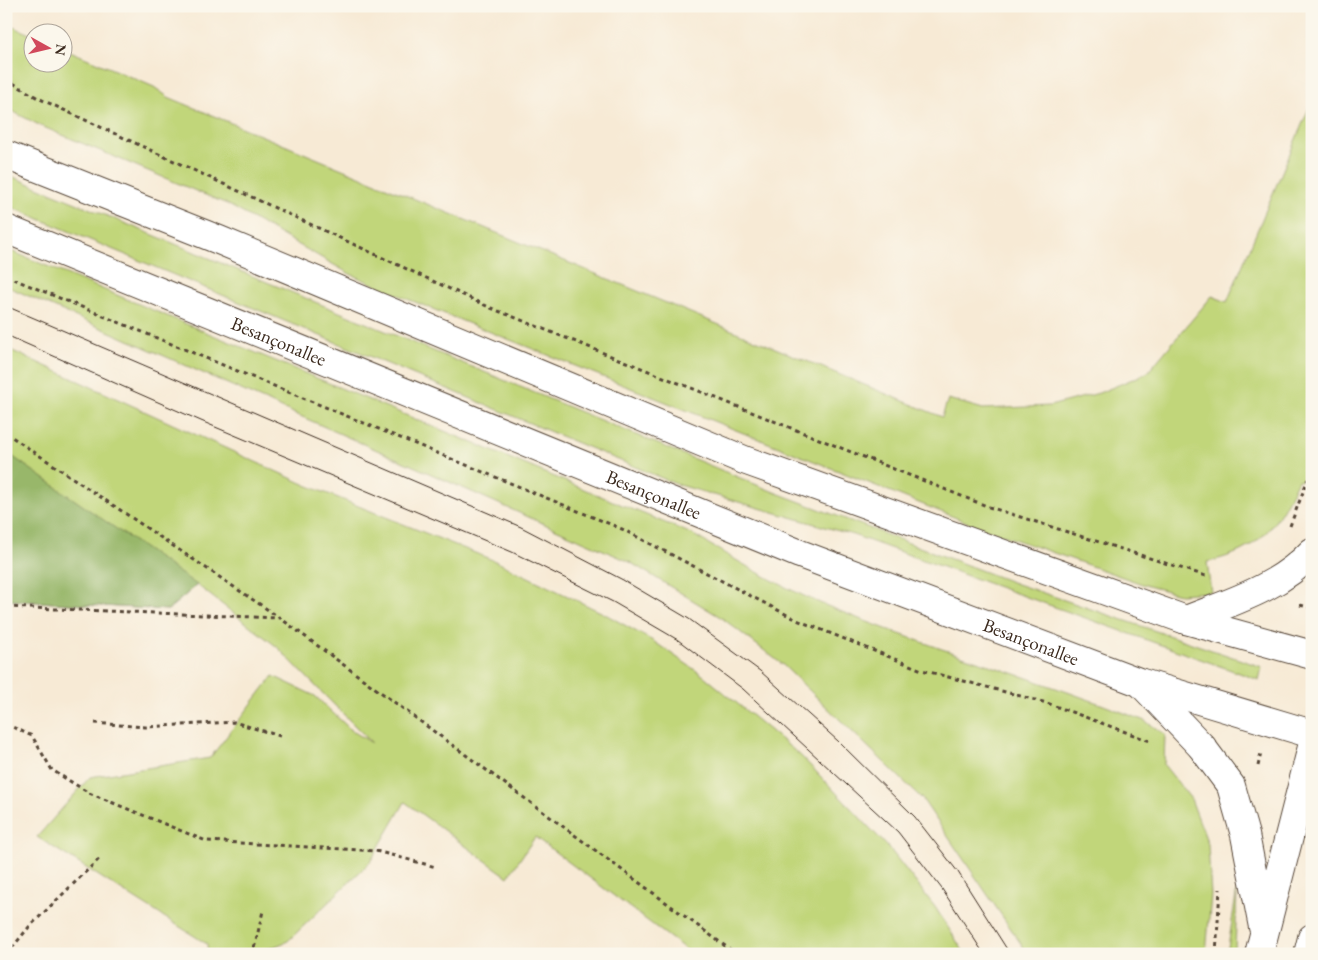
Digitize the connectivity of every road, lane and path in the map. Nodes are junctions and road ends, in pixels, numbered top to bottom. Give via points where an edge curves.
1 (6, 79) edge
2 (6, 155) edge
3 (6, 229) edge
4 (6, 276) edge
5 (6, 433) edge
6 (1312, 458) edge
7 (1288, 530) dead end
8 (1312, 552) edge
9 (1210, 575) dead end
10 (6, 607) edge
11 (280, 618) junction
12 (1186, 620) junction
13 (1312, 655) edge
14 (1140, 682) junction
15 (6, 724) edge
16 (95, 724) dead end
17 (1312, 734) edge
18 (280, 736) dead end
19 (1154, 746) dead end
20 (1312, 747) edge
21 (99, 858) dead end
22 (436, 867) dead end
23 (1220, 881) dead end
24 (263, 911) dead end
25 (1262, 944) edge
26 (7, 954) edge
27 (249, 954) edge
28 (736, 954) edge
29 (1216, 954) edge

1 - 9 path via 47,102 491,308 989,508
2 - 12 main road via 219,240 744,460
3 - 14 main road, Besançonallee via 809,558
4 - 19 path via 622,529 798,620 922,670 1047,703
5 - 11 path
6 - 7 path via 1310,476
8 - 12 main road via 1290,573 1257,592
10 - 11 path
11 - 28 path
12 - 13 main road
14 - 17 main road, Besançonallee
14 - 25 main road via 1202,747 1231,786 1245,836
15 - 22 path via 32,736 52,770 89,793 206,841 376,852
16 - 18 path via 145,727 234,722
20 - 25 main road
21 - 26 path via 29,927
23 - 29 path
24 - 27 path via 255,945

